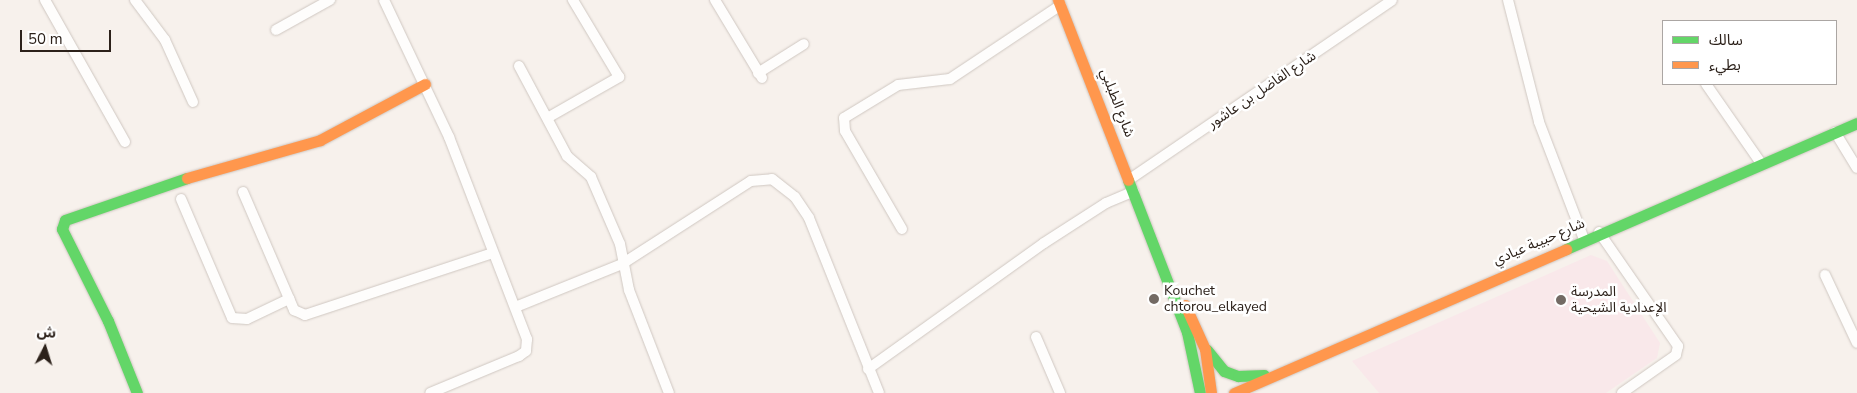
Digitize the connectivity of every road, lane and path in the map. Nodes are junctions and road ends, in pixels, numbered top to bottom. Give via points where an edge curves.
1 (45, 0) edge
2 (135, 0) edge
3 (330, 0) edge
4 (384, 0) edge
5 (573, 0) edge
6 (715, 0) edge
7 (1392, 0) edge
8 (1508, 0) edge
9 (1060, 3) edge
10 (276, 30) dead end
11 (804, 44) dead end
12 (519, 66) dead end
13 (425, 84) junction
14 (1707, 85) edge
15 (193, 102) dead end
16 (549, 117) junction
17 (1857, 123) edge
18 (1835, 132) junction
19 (125, 142) dead end
20 (1761, 164) junction
21 (1857, 168) edge
22 (1130, 179) junction
23 (1134, 191) junction
24 (243, 192) dead end
25 (181, 199) dead end
26 (1144, 218) junction
27 (902, 229) dead end
28 (1599, 232) junction
29 (1584, 239) junction
30 (492, 253) junction
31 (622, 264) junction
32 (1824, 275) dead end
33 (289, 299) junction
34 (518, 306) junction
35 (1036, 337) dead end
36 (1202, 342) junction
37 (1857, 343) edge
38 (868, 369) junction
39 (1277, 372) junction
40 (137, 393) edge
41 (430, 393) edge
42 (669, 393) edge
43 (879, 393) edge
44 (1060, 393) edge
45 (1200, 393) edge
46 (1211, 393) edge
47 (1234, 393) edge
48 (1622, 393) edge

1 - 19 street
2 - 15 street via 165,40
3 - 10 street
4 - 13 street
5 - 16 street via 619,77
6 - 11 street via 760,76
7 - 22 street, شارع الفاضل بن عاشور
8 - 29 street via 1539,122
9 - 22 street, شارع الطبلبي
9 - 27 street via 950,79 898,85 844,118 845,131
12 - 16 street
13 - 30 street
13 - 40 street via 320,140 132,194 65,220 62,229 108,321
14 - 20 street
16 - 31 street via 567,156 592,177 620,244
17 - 18 street, شارع حبيبة عيادي
18 - 20 street, شارع حبيبة عيادي
18 - 21 street
20 - 28 street, شارع حبيبة عيادي
22 - 23 street, شارع الطبلبي
23 - 26 street, شارع الطبلبي
23 - 38 street via 1106,203 1044,243
24 - 33 street
25 - 33 street via 232,318 247,319
26 - 36 street, شارع الطبلبي
26 - 45 street, شارع الطبلبي via 1155,259 1193,351
28 - 29 street, شارع حبيبة عيادي
28 - 48 street via 1678,346 1676,355
29 - 39 street, شارع حبيبة عيادي
30 - 33 street via 316,314 294,310
30 - 34 street
31 - 34 street
31 - 38 street via 751,181 772,179 795,197 808,218
31 - 42 street
32 - 37 street
34 - 41 street via 526,351
35 - 44 street
36 - 39 street via 1224,371 1250,376
36 - 46 street, شارع الطبلبي
38 - 43 street
39 - 47 street, شارع حبيبة عيادي

